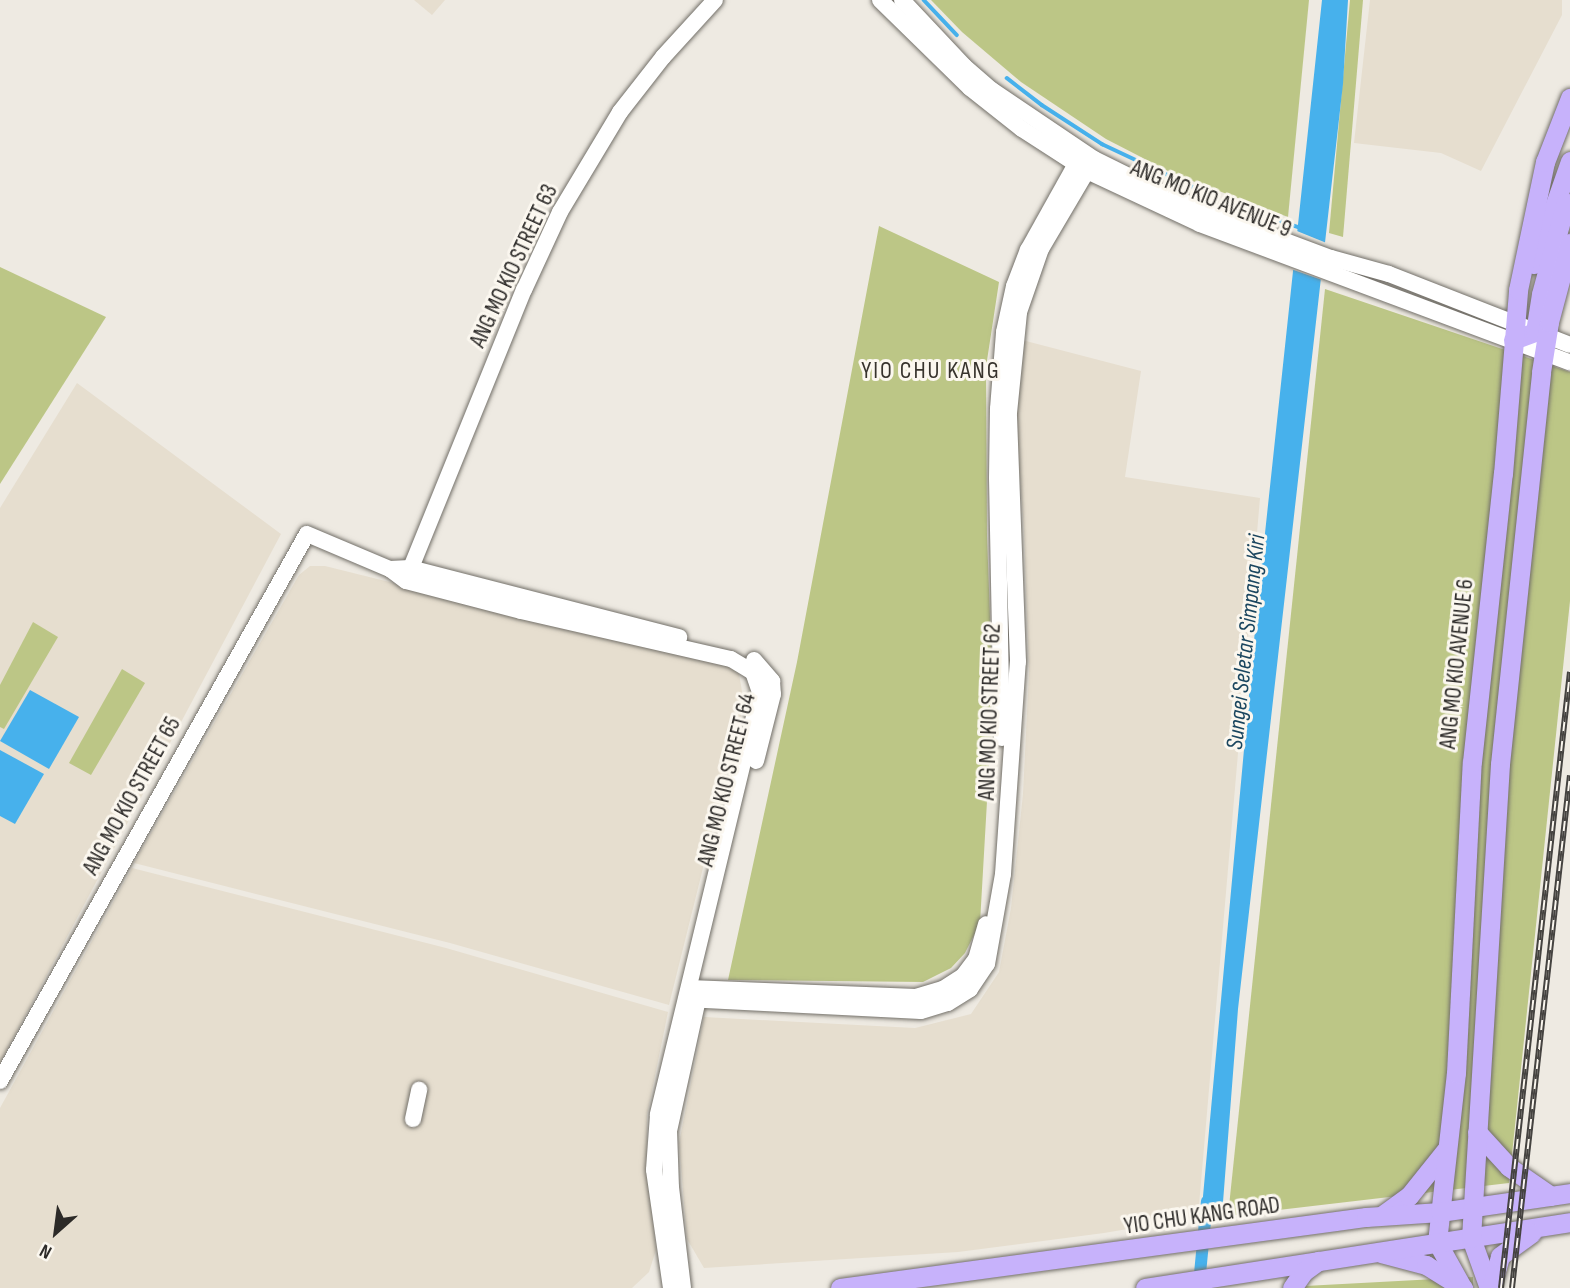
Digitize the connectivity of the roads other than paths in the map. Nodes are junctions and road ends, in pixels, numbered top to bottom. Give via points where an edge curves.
1 (715, 0) edge
2 (880, 0) edge
3 (902, 0) edge
4 (1570, 98) edge
5 (1570, 161) edge
6 (1085, 162) junction
7 (1570, 190) edge
8 (1570, 243) edge
9 (1514, 332) junction
10 (1542, 340) junction
11 (1570, 345) edge
12 (1570, 362) edge
13 (307, 534) joint
14 (408, 574) junction
15 (693, 995) junction
16 (0, 1081) edge
17 (419, 1090) dead end
18 (412, 1119) dead end
19 (1477, 1132) junction
20 (1447, 1147) junction
21 (1560, 1195) edge
22 (1472, 1206) junction
23 (1440, 1212) junction
24 (1383, 1214) junction
25 (1570, 1223) edge
26 (1542, 1227) junction
27 (1471, 1238) junction
28 (1437, 1242) junction
29 (1374, 1251) junction
30 (1319, 1261) junction
31 (671, 1288) edge
32 (683, 1288) edge
33 (840, 1288) edge
34 (1145, 1288) edge
35 (1292, 1288) edge
36 (1463, 1288) edge
37 (1490, 1288) edge

1 - 14 street, ANG MO KIO STREET 63 via 620,112 560,212
2 - 6 street, ANG MO KIO AVENUE 9 via 970,88
3 - 6 street, ANG MO KIO AVENUE 9 via 964,66
4 - 9 main road, ANG MO KIO AVENUE 6 via 1545,162 1520,276
5 - 9 main road
6 - 9 street, ANG MO KIO AVENUE 9 via 1286,247
6 - 15 street, ANG MO KIO STREET 62 via 1041,249 1019,312 1009,413 1018,662 1003,874 987,964 971,989 948,1003 921,1011
7 - 10 main road via 1549,260
8 - 10 main road
9 - 10 main road
9 - 20 main road, ANG MO KIO AVENUE 6 via 1472,762 1458,1045
10 - 11 street
10 - 12 street
10 - 19 main road via 1500,764
13 - 14 street, ANG MO KIO STREET 64
13 - 16 street, ANG MO KIO STREET 65
14 - 15 street, ANG MO KIO STREET 64 via 745,653 772,681 771,703
15 - 31 street, ANG MO KIO STREET 64 via 665,1076 654,1147
15 - 32 street, ANG MO KIO STREET 64 via 669,1131
17 - 18 street
19 - 21 main road via 1509,1167
19 - 22 main road
20 - 23 main road, ANG MO KIO AVENUE 6
20 - 24 main road via 1409,1196
21 - 22 main road, YIO CHU KANG ROAD
22 - 23 main road, YIO CHU KANG ROAD
22 - 27 main road
23 - 24 main road, YIO CHU KANG ROAD
23 - 28 main road, ANG MO KIO AVENUE 6
24 - 33 main road, YIO CHU KANG ROAD
25 - 26 main road
26 - 27 main road
26 - 37 main road via 1500,1256
27 - 28 main road
27 - 37 main road
28 - 29 main road
28 - 36 main road
29 - 30 main road
29 - 36 main road via 1426,1265
30 - 34 main road
30 - 35 main road via 1303,1272

